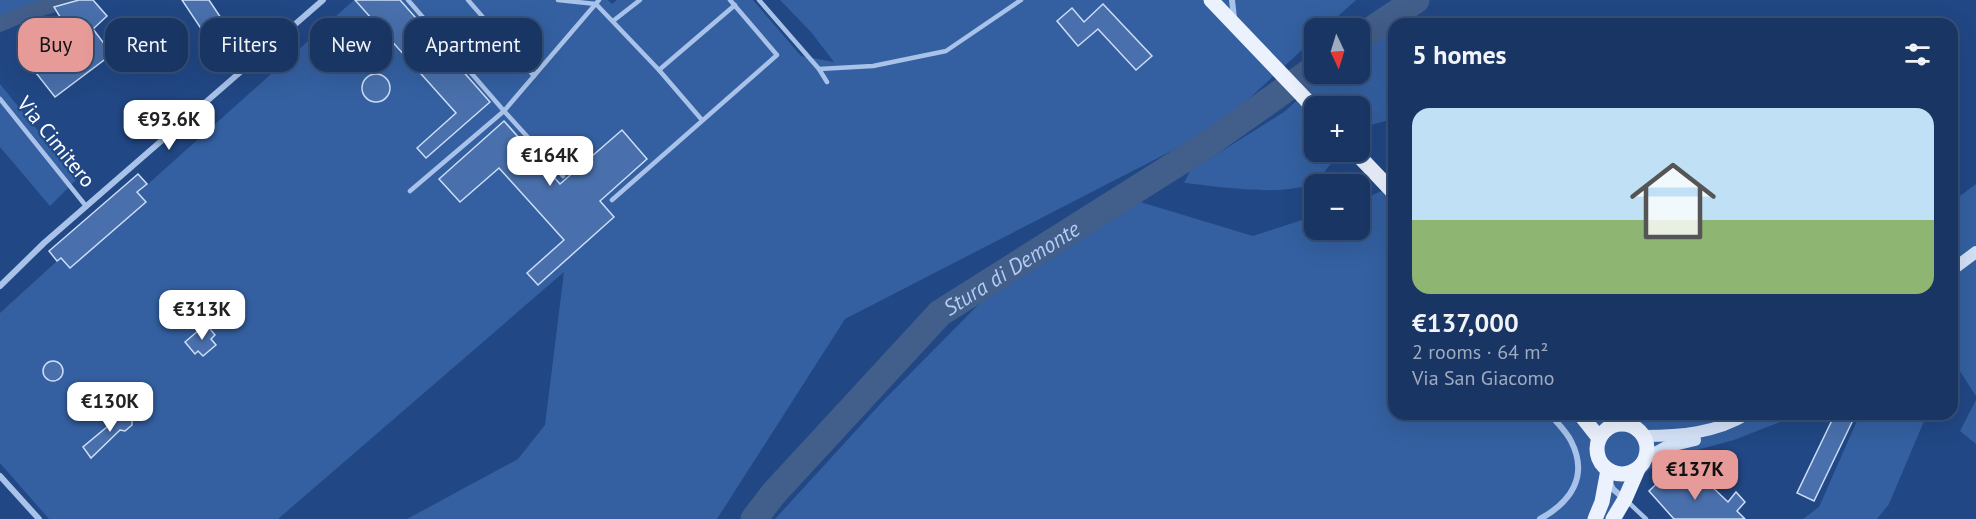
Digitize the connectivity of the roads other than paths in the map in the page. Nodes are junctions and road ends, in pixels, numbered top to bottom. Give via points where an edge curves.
1 (323, 0) edge
2 (408, 0) edge
3 (468, 0) edge
4 (558, 0) edge
5 (639, 0) edge
6 (730, 0) edge
7 (759, 0) edge
8 (1021, 0) edge
9 (1211, 0) edge
10 (1232, 0) edge
11 (598, 2) edge
12 (735, 5) junction
13 (613, 21) junction
14 (1235, 24) junction
15 (819, 69) junction
16 (659, 70) junction
17 (534, 76) junction
18 (827, 82) dead end
19 (1304, 97) edge
20 (0, 99) edge
21 (504, 111) junction
22 (702, 120) junction
23 (1364, 162) edge
24 (563, 176) dead end
25 (1388, 188) edge
26 (410, 191) dead end
27 (612, 200) dead end
28 (86, 206) junction
29 (1976, 252) edge
30 (1958, 266) edge
31 (0, 286) edge
32 (1556, 420) edge
33 (1585, 420) edge
34 (1612, 420) edge
35 (1615, 420) edge
36 (1735, 420) edge
37 (1722, 427) junction
38 (1644, 436) junction
39 (1599, 438) junction
40 (1642, 463) junction
41 (1608, 474) junction
42 (0, 476) edge
43 (1624, 499) junction
44 (34, 516) edge
45 (39, 519) edge
46 (1540, 519) edge
47 (1595, 519) edge
48 (1613, 519) edge
49 (1646, 519) edge

1 - 28 street
2 - 21 lane
3 - 17 lane
4 - 11 lane
5 - 13 lane
6 - 12 lane
7 - 15 lane
8 - 15 lane via 946,51 873,66
9 - 14 main road
10 - 14 street
11 - 13 lane
11 - 17 lane
12 - 16 lane
12 - 22 lane via 777,55
13 - 16 lane
14 - 19 main road
15 - 18 lane
16 - 22 lane
17 - 21 lane
20 - 28 lane, Via Cimitero
21 - 24 lane
21 - 26 lane
22 - 27 lane
23 - 25 main road
28 - 31 street
29 - 30 main road
32 - 46 street via 1577,454 1578,471 1565,501
33 - 39 main road
34 - 39 main road
35 - 38 main road via 1632,425
36 - 37 main road
37 - 38 main road via 1684,435
37 - 40 main road via 1716,434 1666,447
38 - 40 main road via 1647,451
39 - 41 main road via 1596,452
40 - 41 main road via 1623,474
40 - 43 main road
41 - 43 street via 1613,489
41 - 47 main road
42 - 44 street
43 - 48 main road
43 - 49 lane
44 - 45 street

